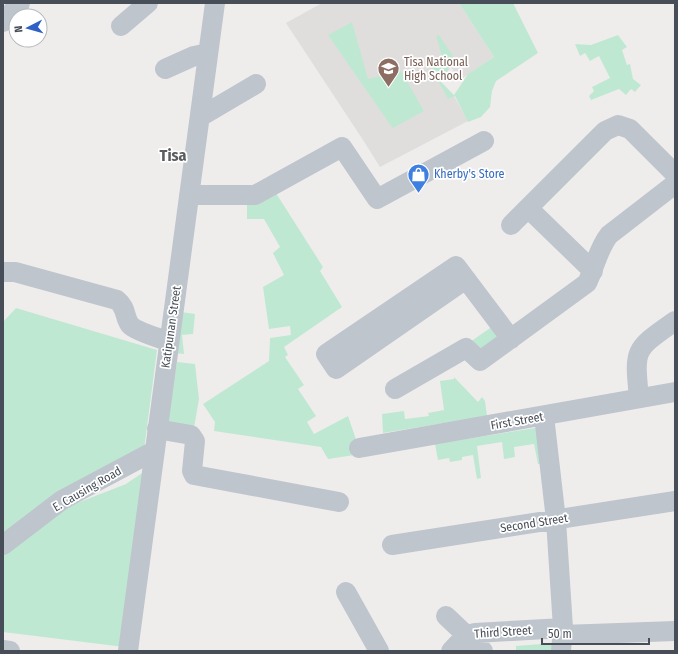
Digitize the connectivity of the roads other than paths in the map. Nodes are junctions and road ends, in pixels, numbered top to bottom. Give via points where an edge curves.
1 (20, 3) edge
2 (148, 3) edge
3 (215, 3) edge
4 (3, 22) edge
5 (121, 26) dead end
6 (214, 40) junction
7 (165, 69) dead end
8 (256, 84) dead end
9 (200, 117) junction
10 (484, 141) dead end
11 (675, 174) edge
12 (675, 184) edge
13 (189, 195) junction
14 (528, 208) junction
15 (511, 225) dead end
16 (593, 271) junction
17 (3, 272) edge
18 (466, 279) junction
19 (675, 321) edge
20 (511, 339) junction
21 (168, 341) junction
22 (395, 389) dead end
23 (675, 392) edge
24 (639, 398) junction
25 (544, 416) junction
26 (157, 429) junction
27 (359, 448) dead end
28 (154, 451) junction
29 (675, 501) edge
30 (339, 502) dead end
31 (556, 520) junction
32 (3, 545) edge
33 (392, 545) dead end
34 (346, 592) dead end
35 (446, 616) dead end
36 (675, 632) edge
37 (466, 635) junction
38 (562, 638) edge
39 (3, 650) edge
40 (10, 651) edge
41 (128, 651) edge
42 (378, 651) edge
43 (451, 651) edge
44 (483, 651) edge

1 - 4 street
2 - 5 street
3 - 6 street, Katipunan Street
6 - 7 street via 194,56
6 - 9 street, Katipunan Street
8 - 9 street
9 - 13 street, Katipunan Street
10 - 13 street via 377,199 342,147 255,196
11 - 14 street via 630,129 618,125 605,130
12 - 16 street via 609,235 601,244
13 - 21 street, Katipunan Street
14 - 15 street
14 - 16 street
16 - 20 street via 587,283
17 - 21 street via 15,272 117,300 123,305 130,325
18 - 18 street via 456,266 326,354 336,369
18 - 20 street
19 - 24 street via 646,342 639,351 636,362
20 - 22 street via 480,361 466,348
21 - 26 street, Katipunan Street
23 - 24 street, First Street
24 - 25 street, First Street
25 - 27 street, First Street
25 - 31 street
26 - 28 street, Katipunan Street
26 - 30 street via 191,435 195,441 192,471 194,475
28 - 32 street, E. Causing Road via 62,500
28 - 41 street, Katipunan Street
29 - 31 street, Second Street
31 - 33 street, Second Street
31 - 38 street
34 - 42 street
35 - 37 street
36 - 38 street, Third Street
37 - 38 street, Third Street via 475,633
37 - 43 street, Third Street
37 - 44 street
39 - 40 street

